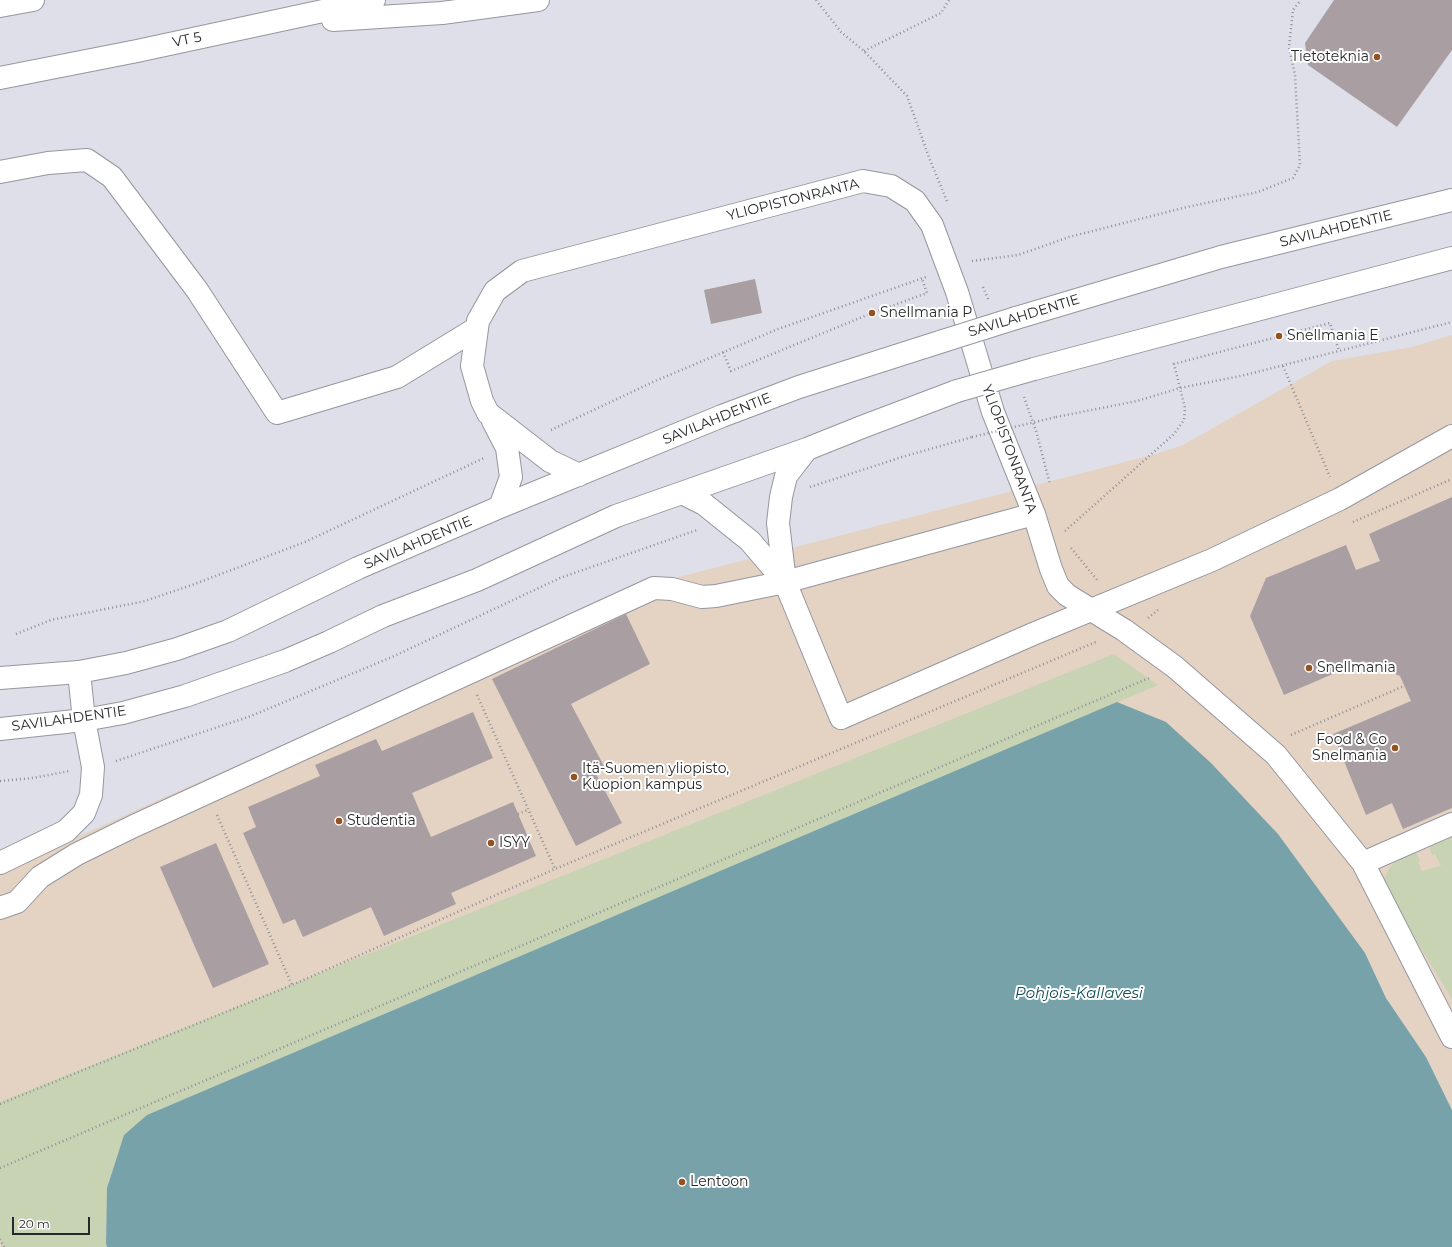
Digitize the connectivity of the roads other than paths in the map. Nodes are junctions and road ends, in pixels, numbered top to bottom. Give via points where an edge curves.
1 (33, 0) edge
2 (374, 0) edge
3 (538, 0) edge
4 (0, 6) edge
5 (258, 25) junction
6 (0, 78) edge
7 (0, 172) edge
8 (1452, 200) edge
9 (1452, 258) edge
10 (477, 328) junction
11 (488, 412) junction
12 (1452, 436) edge
13 (807, 449) junction
14 (579, 475) junction
15 (682, 493) junction
16 (500, 507) junction
17 (1034, 514) junction
18 (785, 582) junction
19 (1092, 609) junction
20 (79, 672) junction
21 (0, 678) edge
22 (84, 720) junction
23 (0, 729) edge
24 (1452, 824) edge
25 (0, 863) edge
26 (1363, 863) junction
27 (0, 908) edge
28 (1452, 1037) edge

1 - 4 main road
2 - 5 main road, VT 5
3 - 5 main road via 442,13
5 - 6 main road, VT 5
7 - 10 main road via 48,163 87,160 112,177 198,290 277,413 398,377
8 - 14 main road, SAVILAHDENTIE, bridge via 1221,257 1016,318 799,387
9 - 13 main road, SAVILAHDENTIE, bridge via 958,391
10 - 11 main road, YLIOPISTONRANTA via 472,366 482,401
10 - 17 main road, YLIOPISTONRANTA via 478,321 495,291 522,270 863,181 891,186 915,201 932,224 957,292 993,412
11 - 14 main road via 550,461
11 - 16 main road, YLIOPISTONRANTA via 507,448 511,477
12 - 19 main road via 1340,500 1212,560
13 - 15 main road, SAVILAHDENTIE
13 - 18 main road via 786,476 781,497 778,523
14 - 16 main road, SAVILAHDENTIE
15 - 18 main road via 704,504 750,541
15 - 22 main road, SAVILAHDENTIE via 616,516 477,580 383,616 285,661 184,696 123,713
16 - 20 main road, SAVILAHDENTIE via 358,568 228,631 177,649
17 - 18 main road
17 - 19 main road, YLIOPISTONRANTA via 1058,586
18 - 19 main road via 841,718
18 - 27 main road via 702,597 672,589 654,588 134,826 77,854 40,877 18,902
19 - 26 main road, YLIOPISTONRANTA via 1175,667 1276,755
20 - 21 main road, SAVILAHDENTIE
20 - 22 main road
22 - 23 main road, SAVILAHDENTIE
22 - 25 main road via 93,767 90,795 84,813 66,832
24 - 26 main road
26 - 28 main road, YLIOPISTONRANTA

